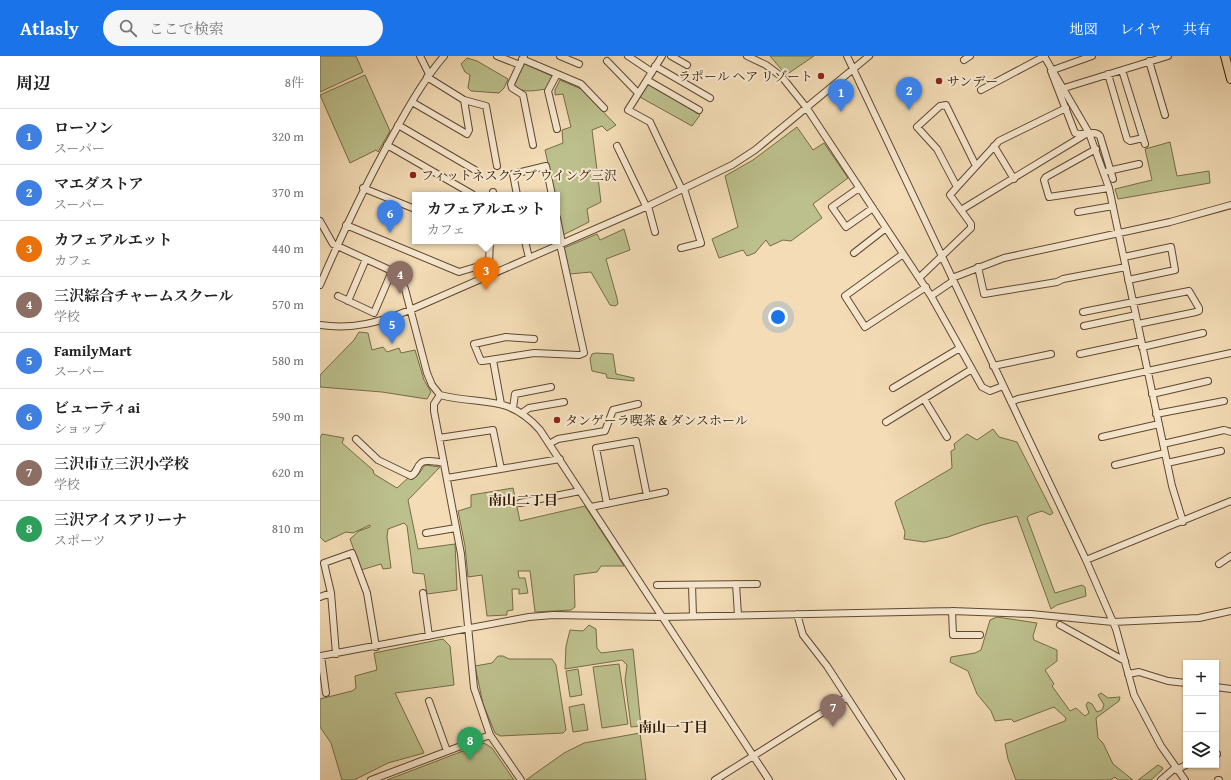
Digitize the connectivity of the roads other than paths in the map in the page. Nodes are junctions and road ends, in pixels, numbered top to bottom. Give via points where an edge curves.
1 (420, 56) edge
2 (444, 56) edge
3 (497, 56) edge
4 (560, 56) edge
5 (628, 56) edge
6 (662, 56) edge
7 (672, 56) edge
8 (747, 56) edge
9 (847, 56) edge
10 (869, 56) edge
11 (970, 56) edge
12 (1045, 56) edge
13 (1092, 56) edge
14 (1168, 56) edge
15 (1225, 56) edge
16 (522, 60) edge
17 (964, 60) dead end
18 (607, 61) dead end
19 (1149, 61) junction
20 (579, 64) dead end
21 (687, 65) dead end
22 (653, 69) junction
23 (853, 70) junction
24 (1053, 70) junction
25 (1122, 70) junction
26 (557, 74) junction
27 (1108, 74) junction
28 (428, 75) junction
29 (1231, 79) edge
30 (647, 80) junction
31 (1064, 88) junction
32 (981, 90) dead end
33 (638, 93) junction
34 (710, 98) dead end
35 (464, 100) junction
36 (412, 102) junction
37 (806, 107) junction
38 (604, 108) dead end
39 (1066, 108) junction
40 (699, 110) dead end
41 (1165, 115) dead end
42 (398, 125) junction
43 (557, 129) dead end
44 (1087, 133) junction
45 (532, 144) dead end
46 (388, 145) junction
47 (617, 146) dead end
48 (994, 146) junction
49 (1096, 149) junction
50 (1139, 164) dead end
51 (497, 166) dead end
52 (976, 166) junction
53 (475, 170) dead end
54 (1107, 171) junction
55 (1014, 178) junction
56 (1113, 180) dead end
57 (957, 187) junction
58 (363, 188) junction
59 (859, 188) junction
60 (1109, 188) junction
61 (683, 189) junction
62 (469, 192) edge
63 (516, 192) edge
64 (551, 192) edge
65 (1231, 205) edge
66 (647, 206) junction
67 (1113, 206) junction
68 (412, 208) edge
69 (873, 208) junction
70 (961, 210) junction
71 (1078, 212) dead end
72 (320, 221) edge
73 (346, 225) junction
74 (886, 228) junction
75 (655, 232) dead end
76 (1118, 233) junction
77 (560, 238) edge
78 (490, 244) edge
79 (527, 244) edge
80 (561, 244) junction
81 (337, 246) junction
82 (681, 248) dead end
83 (854, 253) dead end
84 (904, 254) junction
85 (942, 257) junction
86 (1124, 257) junction
87 (529, 258) junction
88 (366, 259) junction
89 (978, 267) junction
90 (1126, 267) junction
91 (392, 271) junction
92 (920, 278) junction
93 (952, 279) junction
94 (1128, 280) junction
95 (320, 285) edge
96 (926, 287) junction
97 (338, 296) dead end
98 (931, 296) junction
99 (348, 301) junction
100 (1133, 301) junction
101 (410, 310) junction
102 (1082, 312) dead end
103 (1136, 315) junction
104 (1138, 324) junction
105 (320, 325) edge
106 (1084, 326) dead end
107 (1203, 333) dead end
108 (534, 339) dead end
109 (1142, 344) junction
110 (960, 348) junction
111 (1231, 353) edge
112 (1051, 354) dead end
113 (1080, 354) dead end
114 (493, 360) junction
115 (993, 366) junction
116 (972, 369) junction
117 (1147, 371) junction
118 (1208, 381) dead end
119 (1003, 386) junction
120 (551, 387) dead end
121 (893, 388) dead end
122 (1152, 394) junction
123 (440, 395) junction
124 (924, 399) junction
125 (1224, 401) dead end
126 (564, 402) dead end
127 (1011, 402) junction
128 (501, 404) junction
129 (638, 404) dead end
130 (513, 408) junction
131 (522, 413) junction
132 (1156, 414) junction
133 (886, 422) dead end
134 (1158, 424) junction
135 (1231, 432) edge
136 (947, 437) dead end
137 (1102, 437) dead end
138 (439, 438) junction
139 (356, 439) dead end
140 (549, 444) junction
141 (1163, 444) junction
142 (1221, 451) dead end
143 (1165, 453) junction
144 (560, 460) junction
145 (444, 463) junction
146 (1167, 463) junction
147 (1115, 465) dead end
148 (501, 469) junction
149 (446, 478) junction
150 (580, 491) junction
151 (665, 492) dead end
152 (647, 496) junction
153 (1231, 501) edge
154 (520, 503) dead end
155 (608, 504) junction
156 (590, 507) junction
157 (1182, 522) junction
158 (456, 528) junction
159 (426, 533) dead end
160 (1231, 556) edge
161 (1086, 560) junction
162 (1218, 564) dead end
163 (323, 572) edge
164 (736, 584) junction
165 (757, 584) dead end
166 (657, 585) dead end
167 (692, 585) junction
168 (331, 593) junction
169 (423, 593) dead end
170 (320, 597) edge
171 (952, 611) junction
172 (1231, 611) edge
173 (797, 614) junction
174 (738, 615) junction
175 (693, 616) junction
176 (662, 617) junction
177 (1113, 622) junction
178 (1060, 625) dead end
179 (467, 629) junction
180 (980, 635) dead end
181 (429, 636) junction
182 (376, 647) junction
183 (336, 654) junction
184 (321, 656) edge
185 (1126, 661) junction
186 (1128, 674) junction
187 (1183, 683) edge
188 (1219, 687) edge
189 (1231, 689) edge
190 (326, 693) dead end
191 (847, 696) junction
192 (430, 701) dead end
193 (490, 735) junction
194 (447, 751) junction
195 (753, 755) junction
196 (1183, 766) edge
197 (1175, 769) junction
198 (371, 780) edge
199 (521, 780) edge
200 (715, 780) edge
201 (769, 780) edge
202 (901, 780) edge
203 (1161, 780) edge
204 (1185, 780) edge

1 - 28 street
2 - 28 street
3 - 16 street
4 - 20 street
5 - 22 street
6 - 22 street
7 - 21 street
8 - 37 street via 766,65 782,77
9 - 23 street
10 - 23 street
11 - 17 street
12 - 24 street
12 - 32 street
13 - 24 street
14 - 19 street
15 - 29 main road
16 - 26 street
16 - 45 street via 511,86 523,95
18 - 33 street
19 - 25 street
19 - 41 street
22 - 30 street
22 - 34 street
23 - 37 street
23 - 85 street
24 - 31 street
24 - 39 street via 1051,71
25 - 27 street
25 - 27 street via 1144,141 1127,140
26 - 38 street via 581,84
26 - 43 street via 548,91
27 - 31 street
28 - 35 street
28 - 36 street
30 - 33 street
30 - 40 street
31 - 44 street
33 - 61 street via 628,110 650,122
35 - 36 street via 469,130 467,134
35 - 51 street via 486,106
36 - 42 street
37 - 59 street
37 - 61 street via 755,150 732,165
39 - 44 street via 1075,133
39 - 48 street via 1004,138
42 - 46 street
42 - 53 street
44 - 49 street
44 - 54 street via 1098,133 1100,136
44 - 55 street
46 - 58 street
46 - 62 street
47 - 66 street
48 - 52 street
48 - 55 street
49 - 54 street
49 - 60 street via 1046,177 1044,180 1049,197
50 - 54 street
52 - 57 street
52 - 57 street via 946,105 940,106 917,127 937,149
54 - 56 street
54 - 60 street
55 - 70 street
57 - 70 street via 950,195
58 - 68 street
58 - 73 street
59 - 69 street
59 - 69 street via 832,207 846,227
60 - 67 street
61 - 66 street
61 - 82 street via 701,243
63 - 64 street via 513,174 546,166
65 - 76 street
66 - 75 street
66 - 80 street
67 - 71 street
67 - 76 street
69 - 74 street
70 - 85 street via 972,224 971,228
72 - 81 street via 326,234
73 - 78 street via 459,272 488,263
73 - 81 street
74 - 83 street
74 - 84 street
76 - 86 street
76 - 89 street via 1004,258
77 - 80 street
79 - 87 street
80 - 87 street
80 - 114 street via 584,353 534,353
81 - 88 street
81 - 95 street
84 - 92 street
84 - 96 street via 845,296 865,327
85 - 92 street
85 - 93 street
86 - 90 street
86 - 94 street via 1171,247 1175,270
87 - 101 street
88 - 91 street
88 - 99 street
89 - 90 street via 984,294
89 - 93 street
90 - 94 street
91 - 99 street via 374,313
91 - 101 street via 402,283
92 - 96 street
93 - 98 street
93 - 115 street
94 - 100 street
96 - 98 street
97 - 99 street
98 - 110 street
100 - 102 street
100 - 103 street
100 - 104 street via 1189,291 1199,308 1196,312
101 - 105 street via 360,326
101 - 123 street via 427,373
103 - 104 street
103 - 106 street
104 - 109 street
107 - 109 street
108 - 114 street via 506,337 474,344 481,361
109 - 113 street
109 - 117 street
110 - 116 street
110 - 121 street
111 - 117 street
112 - 115 street
114 - 128 street
115 - 119 street
116 - 119 street via 986,390
116 - 124 street
117 - 122 street
117 - 127 street
118 - 122 street
119 - 127 street
120 - 130 street via 515,394
122 - 132 street
123 - 128 street
123 - 138 street via 434,404
124 - 133 street
124 - 136 street
125 - 132 street
126 - 131 street via 529,408
127 - 161 street
128 - 130 street
129 - 140 street via 613,410 605,431 558,439
130 - 131 street
131 - 140 street via 540,430
132 - 134 street
134 - 137 street
134 - 141 street
135 - 141 street via 1224,430
138 - 145 street
138 - 148 street via 493,430
139 - 145 street via 378,460 412,476 424,461
140 - 144 street
141 - 143 street
142 - 146 street
143 - 146 street
143 - 147 street
144 - 148 street
144 - 150 street
145 - 149 street
146 - 157 street
148 - 149 street
149 - 158 street
150 - 154 street
150 - 156 street
151 - 152 street
152 - 155 street
152 - 155 street via 636,441 596,448
153 - 157 street
155 - 156 street
156 - 176 street
157 - 161 street
158 - 159 street
158 - 179 street
160 - 162 street
161 - 177 street
163 - 168 street
163 - 182 street via 324,563 352,553 367,594
164 - 165 street
164 - 167 street
164 - 174 street
166 - 167 street
167 - 175 street
168 - 170 street
168 - 183 street
169 - 181 street
171 - 173 street
171 - 177 street via 1031,614
171 - 180 street via 953,635
172 - 177 street via 1198,618
173 - 174 street
173 - 191 street via 803,635
174 - 175 street
175 - 176 street
176 - 179 street via 529,617
176 - 195 street
177 - 185 street
178 - 185 street
179 - 181 street
179 - 193 street via 474,688
181 - 182 street
182 - 183 street
183 - 184 street
184 - 190 street
185 - 186 street
186 - 187 street via 1139,672 1161,680
186 - 197 street via 1140,707
188 - 189 street
191 - 195 street
191 - 202 street
192 - 194 street
193 - 194 street
193 - 199 street
194 - 198 street
195 - 200 street
195 - 201 street
196 - 197 street
197 - 203 street
197 - 204 street

